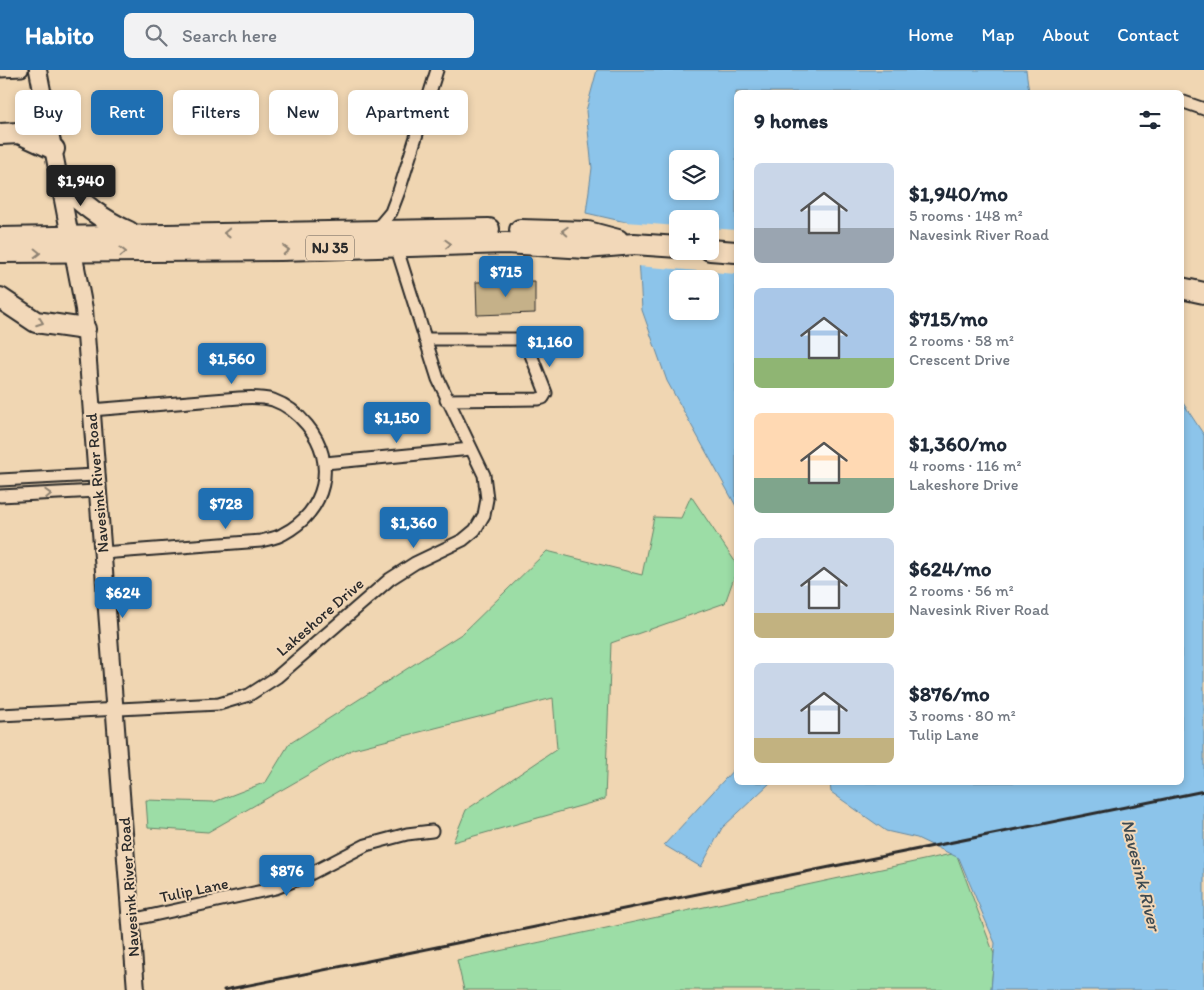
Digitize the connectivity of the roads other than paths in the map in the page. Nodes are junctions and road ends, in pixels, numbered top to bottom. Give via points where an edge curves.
1 (22, 70) edge
2 (38, 70) edge
3 (437, 70) edge
4 (0, 71) edge
5 (1184, 102) edge
6 (1204, 109) edge
7 (0, 134) edge
8 (54, 149) junction
9 (61, 184) junction
10 (0, 224) edge
11 (374, 232) junction
12 (134, 234) junction
13 (36, 237) junction
14 (0, 238) edge
15 (634, 244) junction
16 (73, 245) junction
17 (396, 246) junction
18 (669, 246) edge
19 (719, 251) edge
20 (0, 252) edge
21 (734, 252) edge
22 (1184, 289) edge
23 (1204, 293) edge
24 (0, 298) edge
25 (85, 329) junction
26 (425, 339) junction
27 (446, 400) junction
28 (91, 410) junction
29 (471, 449) junction
30 (325, 463) junction
31 (95, 475) junction
32 (0, 480) edge
33 (97, 492) junction
34 (0, 496) edge
35 (102, 553) junction
36 (115, 709) junction
37 (0, 715) edge
38 (432, 831) dead end
39 (131, 920) junction
40 (136, 990) edge

1 - 4 street
2 - 8 main road, Navesink River Road
3 - 11 street via 391,212
5 - 6 street
7 - 8 highway via 19,133
8 - 9 main road, Navesink River Road
9 - 12 highway via 88,209
9 - 16 main road, Navesink River Road
10 - 13 highway
11 -> 12 highway, NJ 35
15 -> 11 highway, NJ 35 via 588,232 457,229
12 - 16 highway, NJ 35
13 - 14 highway, NJ 35
13 - 16 highway, NJ 35
17 -> 15 highway, NJ 35 via 506,243 586,248
15 - 18 highway, NJ 35
16 -> 17 highway, NJ 35 via 281,250
20 -> 16 highway, NJ 35
16 - 25 main road, Navesink River Road
17 - 26 street, Lakeshore Drive
19 - 21 highway
22 - 23 highway
24 -> 25 highway via 36,322
25 - 28 main road, Navesink River Road
26 - 27 street, Lakeshore Drive
26 - 27 street via 522,339 546,393 538,399
27 - 29 street, Lakeshore Drive
28 - 30 street via 257,397 274,401 297,413 314,433
28 - 31 main road, Navesink River Road
29 - 30 street
29 - 36 street, Lakeshore Drive via 484,475 487,499 484,515 474,530 453,547 390,578 277,677 250,695 219,704
30 - 35 street via 325,478 317,502 305,519 282,535 261,541
31 - 32 street
31 - 33 main road, Navesink River Road
34 -> 33 street
33 - 35 main road, Navesink River Road
35 - 36 main road, Navesink River Road
36 - 37 street, Lakeshore Drive
36 - 39 main road, Navesink River Road
38 - 39 street, Tulip Lane via 366,845 276,888
39 - 40 main road, Navesink River Road

